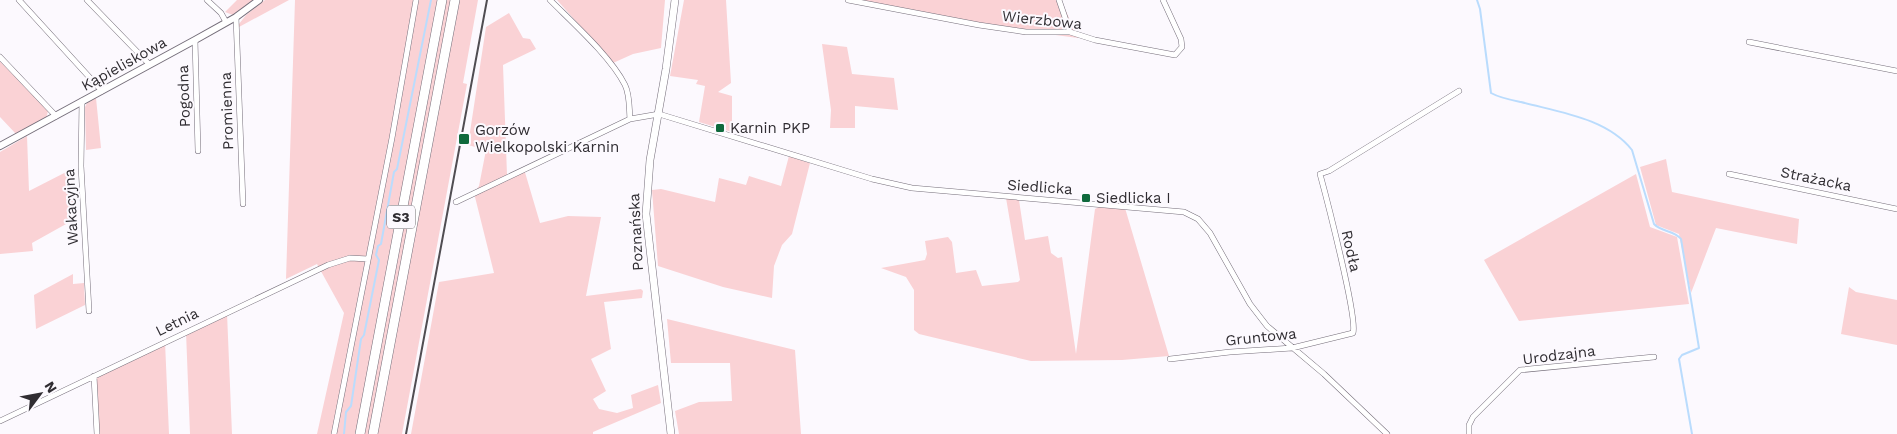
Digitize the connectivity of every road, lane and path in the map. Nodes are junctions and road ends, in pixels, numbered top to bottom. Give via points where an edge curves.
1 (20, 0) edge
2 (88, 0) edge
3 (207, 0) edge
4 (259, 0) edge
5 (416, 0) edge
6 (442, 0) edge
7 (455, 0) edge
8 (550, 0) edge
9 (675, 0) edge
10 (848, 0) edge
11 (1059, 0) edge
12 (1163, 0) edge
13 (236, 17) junction
14 (226, 22) junction
15 (1070, 32) junction
16 (195, 40) junction
17 (1748, 42) dead end
18 (0, 57) edge
19 (149, 64) junction
20 (1897, 71) edge
21 (102, 91) junction
22 (1459, 91) dead end
23 (82, 101) junction
24 (659, 114) junction
25 (56, 116) junction
26 (630, 119) junction
27 (0, 146) edge
28 (198, 151) dead end
29 (1729, 174) dead end
30 (456, 202) dead end
31 (243, 204) dead end
32 (1897, 210) edge
33 (368, 259) junction
34 (89, 311) dead end
35 (1353, 333) joint
36 (1292, 348) junction
37 (1654, 357) dead end
38 (1170, 359) dead end
39 (94, 376) junction
40 (0, 421) edge
41 (97, 434) edge
42 (334, 434) edge
43 (360, 434) edge
44 (372, 434) edge
45 (671, 434) edge
46 (1387, 434) edge
47 (1469, 434) edge

1 - 21 street
2 - 19 street
3 - 14 street
4 - 13 street, Kąpieliskowa
5 - 33 street
6 - 43 highway, S3
7 - 44 highway, S3
8 - 26 street via 606,58 624,84
9 - 24 main road, Poznańska
10 - 15 street, Wierzbowa via 1026,32
11 - 15 street
12 - 15 street, Wierzbowa via 1181,39 1182,47 1175,55
13 - 14 street, Kąpieliskowa
13 - 31 street, Promienna
14 - 16 street, Kąpieliskowa
16 - 19 street, Kąpieliskowa
16 - 28 street, Pogodna
17 - 20 street
18 - 25 street
19 - 21 street, Kąpieliskowa
21 - 23 street, Kąpieliskowa
22 - 35 street, Rodła via 1320,174 1349,299 1355,328
23 - 25 street, Kąpieliskowa
23 - 34 street, Wakacyjna via 81,166
24 - 26 street
24 - 36 street, Siedlicka via 872,179 912,188 1184,212 1205,226 1256,312 1272,332
24 - 45 main road, Poznańska via 650,160 646,214
25 - 27 street, Kąpieliskowa
26 - 30 street
29 - 32 street, Strażacka
33 - 39 street, Letnia via 350,258 328,265
33 - 42 street
35 - 36 street, Gruntowa
36 - 38 street, Gruntowa
36 - 46 street, Siedlicka
37 - 47 street, Urodzajna via 1520,370 1473,417
39 - 40 street, Letnia
39 - 41 street

